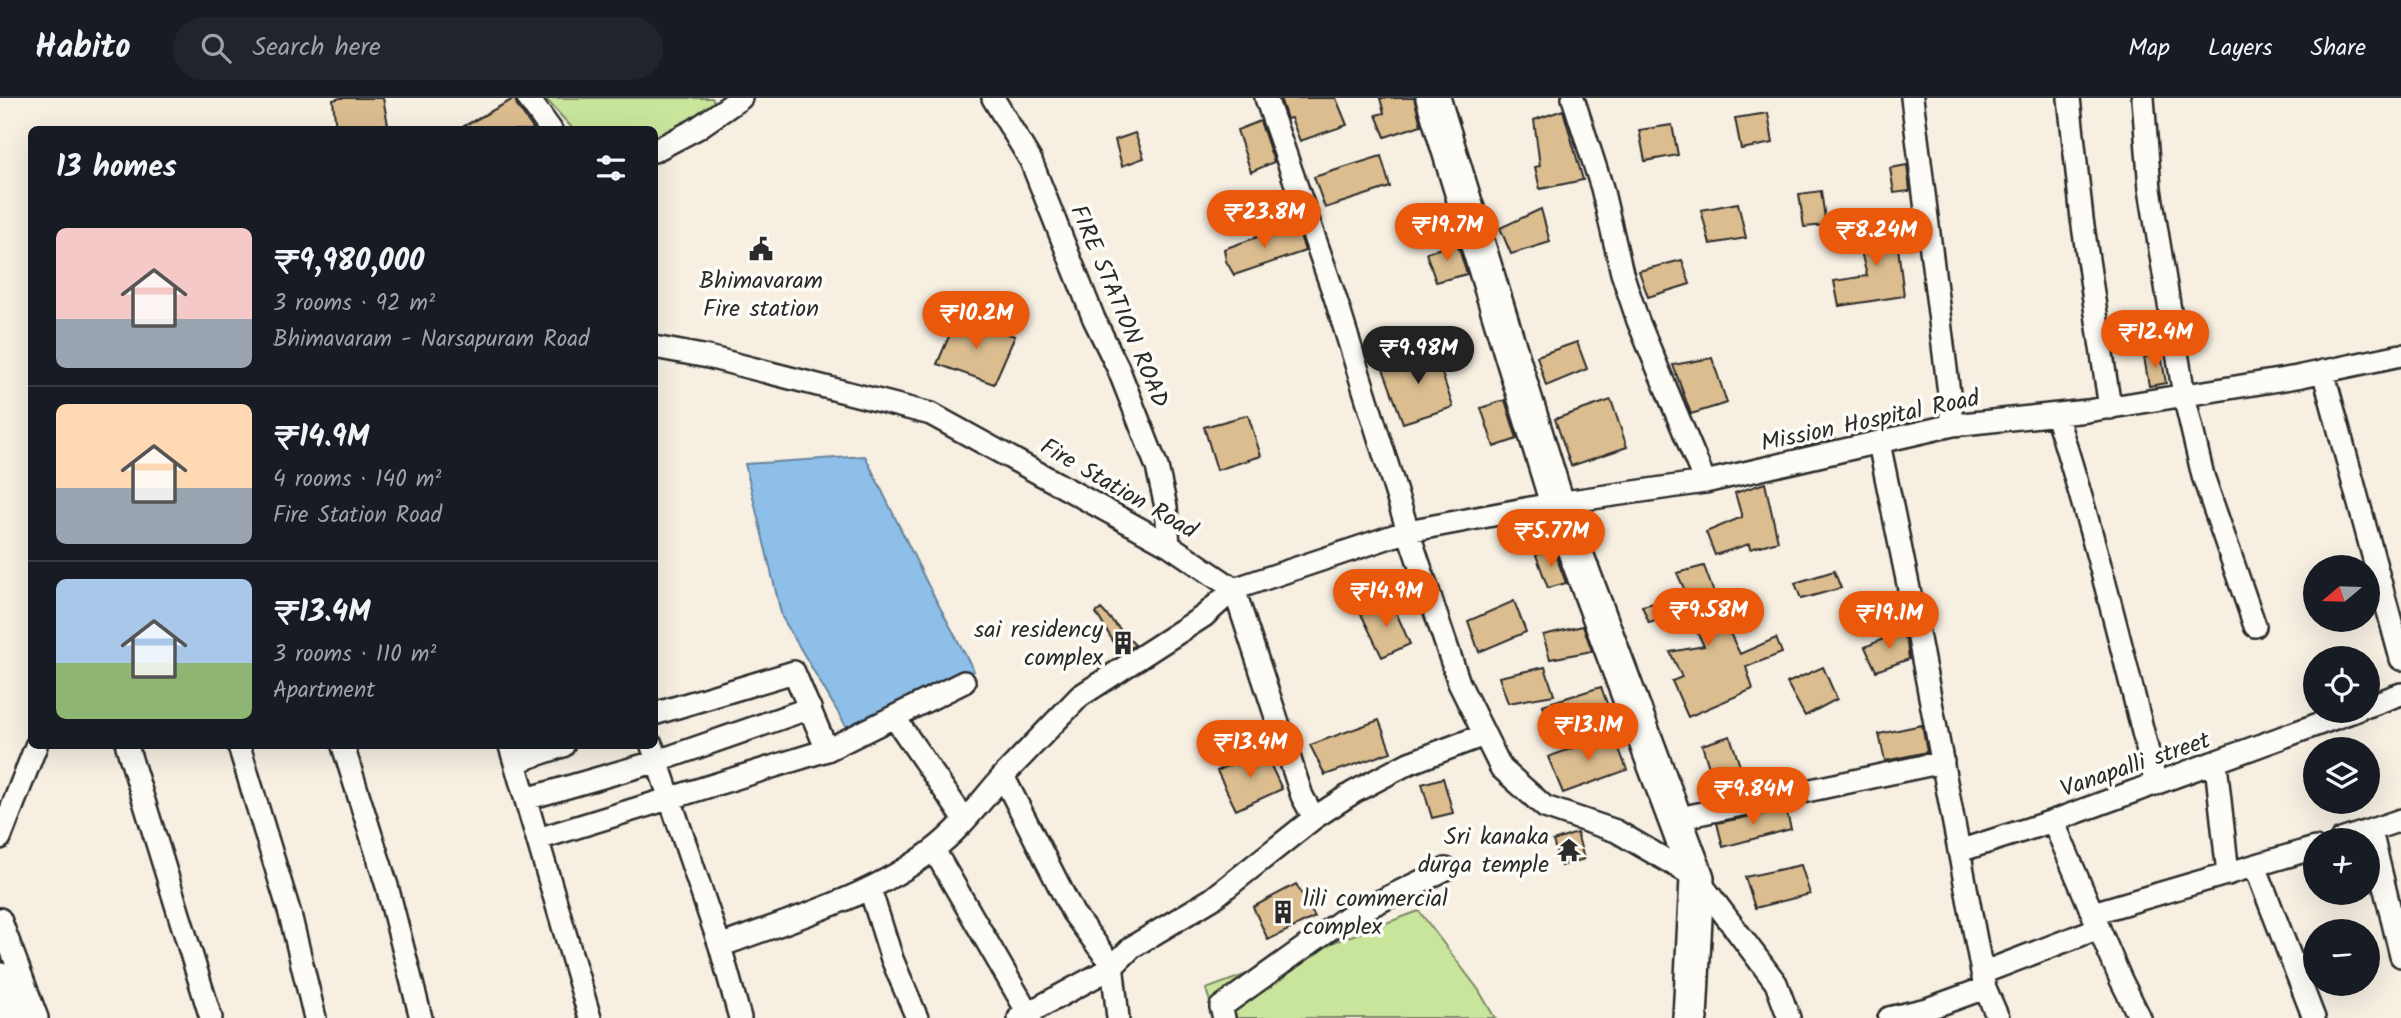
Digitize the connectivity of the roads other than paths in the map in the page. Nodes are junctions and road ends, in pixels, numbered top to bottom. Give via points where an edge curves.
1 (528, 98) edge
2 (993, 98) edge
3 (1266, 98) edge
4 (1433, 98) edge
5 (1573, 98) edge
6 (1912, 98) edge
7 (2069, 98) edge
8 (2143, 98) edge
9 (737, 99) edge
10 (548, 126) edge
11 (658, 148) edge
12 (658, 348) edge
13 (2401, 355) edge
14 (2323, 371) junction
15 (2184, 395) junction
16 (2110, 408) junction
17 (2056, 415) junction
18 (1953, 425) junction
19 (1878, 443) junction
20 (1705, 482) junction
21 (1558, 503) junction
22 (1408, 531) junction
23 (1169, 545) junction
24 (1234, 589) junction
25 (2255, 626) dead end
26 (2401, 659) edge
27 (964, 682) dead end
28 (2401, 694) edge
29 (2380, 702) edge
30 (810, 708) junction
31 (658, 713) edge
32 (894, 717) junction
33 (2323, 723) edge
34 (1484, 735) junction
35 (35, 749) edge
36 (128, 749) edge
37 (240, 749) edge
38 (344, 749) edge
39 (544, 749) edge
40 (827, 750) junction
41 (655, 753) edge
42 (513, 754) edge
43 (1942, 762) junction
44 (2216, 764) junction
45 (1003, 776) junction
46 (2156, 785) junction
47 (526, 799) junction
48 (669, 800) junction
49 (1314, 818) junction
50 (1675, 819) junction
51 (965, 820) junction
52 (2401, 820) edge
53 (2053, 821) junction
54 (2379, 828) edge
55 (0, 838) edge
56 (538, 839) junction
57 (934, 850) junction
58 (1959, 850) junction
59 (2303, 852) edge
60 (2255, 866) junction
61 (2380, 868) edge
62 (1446, 869) dead end
63 (2228, 874) junction
64 (1697, 878) junction
65 (870, 889) junction
66 (0, 919) edge
67 (2096, 920) junction
68 (720, 946) junction
69 (2401, 956) edge
70 (1111, 968) junction
71 (0, 981) edge
72 (1983, 981) junction
73 (1929, 1013) edge
74 (1026, 1017) edge
75 (12, 1018) edge
76 (37, 1018) edge
77 (211, 1018) edge
78 (315, 1018) edge
79 (421, 1018) edge
80 (590, 1018) edge
81 (740, 1018) edge
82 (918, 1018) edge
83 (1118, 1018) edge
84 (1224, 1018) edge
85 (1690, 1018) edge
86 (1788, 1018) edge
87 (1889, 1018) edge
88 (1998, 1018) edge
89 (2140, 1018) edge
90 (2314, 1018) edge

1 - 10 street
2 - 23 street, FIRE STATION ROAD via 1031,161 1157,467
3 - 22 street via 1335,297
4 - 21 main road
5 - 20 street via 1638,321
6 - 18 street
7 - 16 street
8 - 15 street via 2150,189
9 - 11 street via 696,129
12 - 23 street, Fire Station Road via 931,414
13 - 14 street, Mission Hospital Road
14 - 15 street, Mission Hospital Road
14 - 26 street
15 - 16 street, Mission Hospital Road
15 - 25 street via 2203,475
16 - 17 street, Mission Hospital Road
17 - 18 street, Mission Hospital Road
17 - 46 street
18 - 19 street, Mission Hospital Road
19 - 20 street, Mission Hospital Road
19 - 43 street
20 - 21 street, Mission Hospital Road
21 - 22 street
21 - 50 main road
22 - 24 street
22 - 34 street via 1459,683
23 - 24 street, Fire Station Road
24 - 45 street via 1204,616 1080,696
24 - 49 street via 1302,796
27 - 32 street
28 - 29 street
30 - 31 street via 794,672
30 - 40 street
30 - 41 street
32 - 40 street
32 - 51 street
33 - 44 street, Vanapalli street
34 - 49 street via 1409,763
34 - 64 street via 1501,768 1545,807 1616,831
35 - 55 street
36 - 77 street
37 - 78 street via 290,915
38 - 79 street via 387,886
39 - 42 street
40 - 48 street
41 - 47 street
41 - 48 street
42 - 47 street
43 - 50 street
43 - 58 street
44 - 46 street, Vanapalli street
44 - 63 street
45 - 51 street
45 - 70 street via 1073,913
46 - 53 street, Vanapalli street
47 - 56 street
48 - 56 street
48 - 68 street
49 - 70 street via 1212,899 1132,947
50 - 64 main road
51 - 57 street
52 - 54 street
53 - 58 street
53 - 67 street, Vanapalli street
56 - 80 street
57 - 65 street
57 - 74 street
58 - 72 street
59 - 60 street
60 - 63 street
60 - 90 street
61 - 69 street
62 - 84 street via 1344,919 1221,1007
63 - 67 street
64 - 85 main road
64 - 86 street via 1776,983
65 - 68 street
65 - 82 street via 892,959
66 - 76 street
67 - 72 street
67 - 89 street, Vanapalli street
68 - 81 street
70 - 74 street
70 - 83 street
71 - 75 highway
72 - 73 street
72 - 88 street
73 - 87 street

